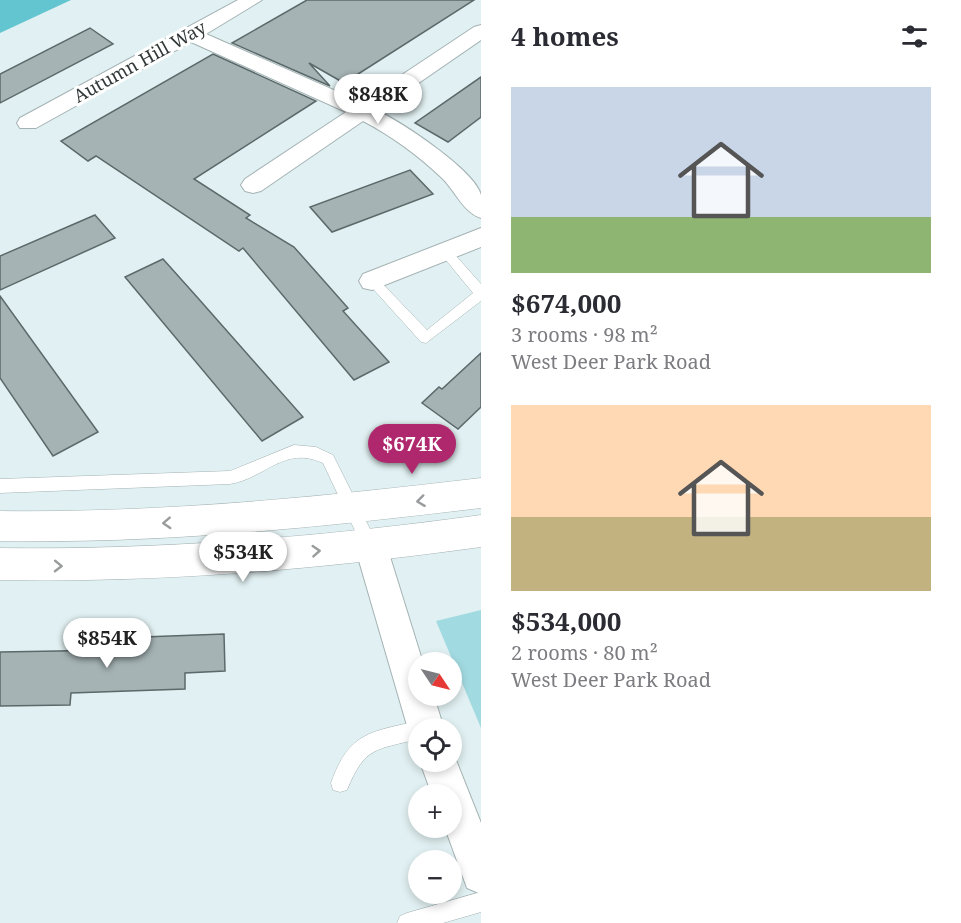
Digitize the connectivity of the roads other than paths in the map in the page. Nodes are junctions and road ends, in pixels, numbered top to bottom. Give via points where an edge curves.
1 (252, 0) edge
2 (481, 31) edge
3 (191, 34) junction
4 (364, 111) junction
5 (28, 123) dead end
6 (253, 185) dead end
7 (481, 210) edge
8 (481, 237) edge
9 (445, 251) junction
10 (372, 281) joint
11 (481, 293) edge
12 (0, 486) edge
13 (481, 493) edge
14 (351, 509) junction
15 (0, 526) edge
16 (481, 531) edge
17 (371, 548) junction
18 (0, 564) edge
19 (420, 718) edge
20 (408, 733) edge
21 (340, 783) dead end
22 (462, 825) edge
23 (481, 874) edge
24 (481, 902) edge
25 (407, 923) edge

1 - 3 street, Autumn Hill Way
2 - 4 street
3 - 4 street via 228,55
3 - 5 street, Autumn Hill Way
4 - 6 street
4 - 7 street via 429,152 459,180
8 - 9 street
9 - 10 street
9 - 11 lane
10 - 11 lane via 426,338
12 - 14 lane via 216,480 242,475 288,450 314,450 328,459
13 -> 14 street
14 -> 15 street via 72,528
14 - 17 lane
16 - 17 street
18 -> 17 street via 68,566
17 - 19 street
20 - 21 lane via 364,744 346,761
22 - 23 street
24 - 25 lane

